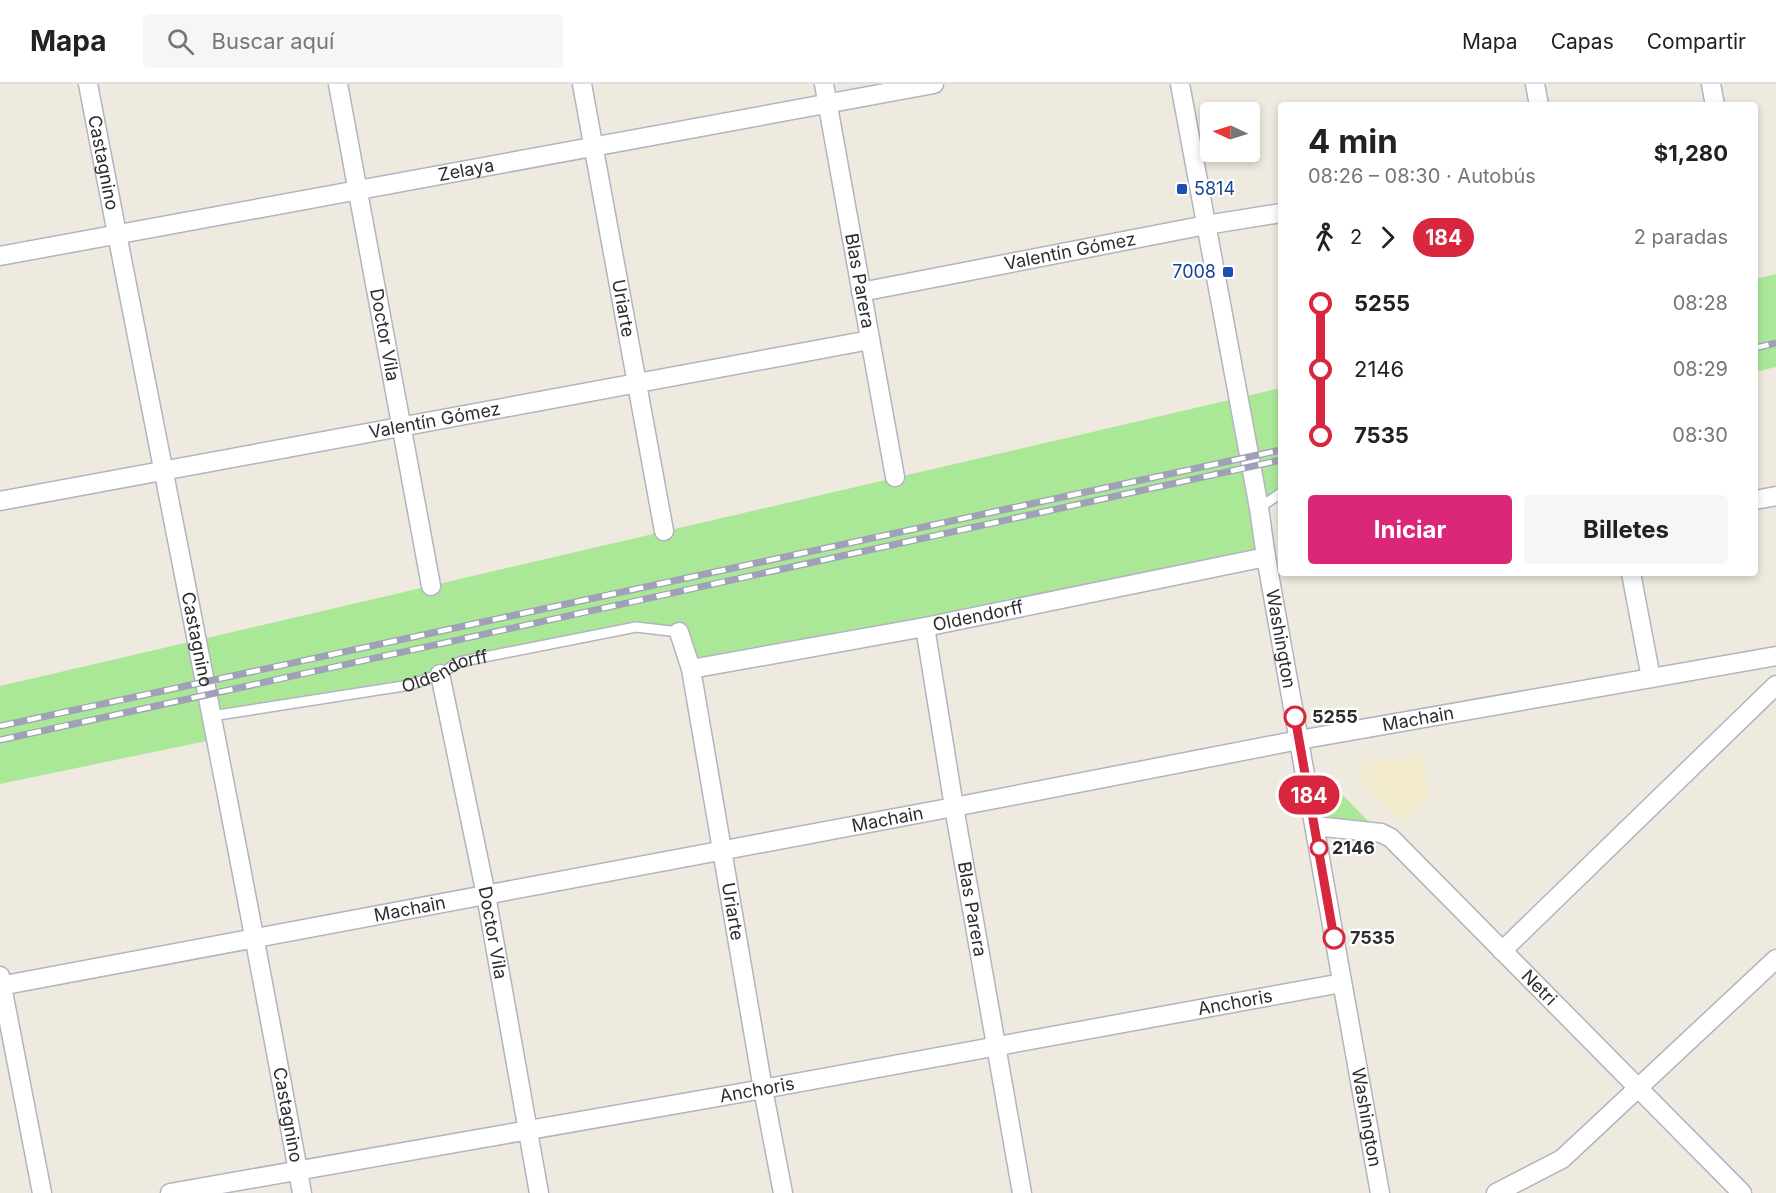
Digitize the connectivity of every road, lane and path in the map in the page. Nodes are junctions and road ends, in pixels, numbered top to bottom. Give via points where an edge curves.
1 (88, 84) edge
2 (338, 84) edge
3 (582, 84) edge
4 (824, 84) edge
5 (934, 84) edge
6 (1180, 84) edge
7 (1535, 84) edge
8 (1711, 84) edge
9 (1538, 102) edge
10 (1714, 102) edge
11 (827, 104) junction
12 (593, 147) junction
13 (357, 190) junction
14 (1278, 213) edge
15 (1206, 225) junction
16 (117, 234) junction
17 (0, 256) edge
18 (861, 292) junction
19 (870, 340) junction
20 (636, 383) junction
21 (401, 427) junction
22 (162, 471) junction
23 (895, 477) dead end
24 (1278, 495) edge
25 (1776, 496) edge
26 (1758, 499) edge
27 (0, 501) edge
28 (1259, 508) junction
29 (664, 531) dead end
30 (1266, 557) junction
31 (1632, 576) edge
32 (431, 586) dead end
33 (925, 627) junction
34 (679, 632) joint
35 (1776, 656) edge
36 (691, 669) junction
37 (440, 674) junction
38 (1651, 678) junction
39 (1776, 685) edge
40 (212, 716) junction
41 (1299, 740) junction
42 (954, 807) junction
43 (1315, 826) junction
44 (722, 851) junction
45 (486, 895) junction
46 (256, 938) junction
47 (1502, 951) junction
48 (1776, 959) edge
49 (1, 983) edge
50 (1342, 983) junction
51 (995, 1046) junction
52 (763, 1089) junction
53 (1639, 1089) junction
54 (528, 1130) junction
55 (298, 1170) junction
56 (42, 1193) edge
57 (170, 1193) edge
58 (302, 1193) edge
59 (539, 1193) edge
60 (783, 1193) edge
61 (1022, 1193) edge
62 (1380, 1193) edge
63 (1496, 1193) edge
64 (1742, 1193) edge

1 - 16 street, Castagnino
2 - 13 street, Doctor Vila
3 - 12 street, Uriarte
4 - 11 street, Blas Parera
5 - 11 street, Zelaya
6 - 15 street, Washington
7 - 9 street
8 - 10 street
11 - 12 street, Zelaya
11 - 18 street, Blas Parera
12 - 13 street, Zelaya
12 - 20 street, Uriarte
13 - 16 street, Zelaya
13 - 21 street, Doctor Vila
14 - 15 street, Valentín Gómez
15 - 18 street, Valentín Gómez
15 - 28 street, Washington
16 - 17 street, Zelaya
16 - 22 street, Castagnino
18 - 19 street, Blas Parera
19 - 20 street, Valentín Gómez
19 - 23 street, Blas Parera
20 - 21 street, Valentín Gómez
20 - 29 street, Uriarte
21 - 22 street, Valentín Gómez
21 - 32 street, Doctor Vila
22 - 27 street, Valentín Gómez
22 - 40 street, Castagnino
24 - 28 lane
25 - 26 street
28 - 30 street, Washington
30 - 33 street, Oldendorff
30 - 41 street, Washington
31 - 38 street
33 - 36 street, Oldendorff
33 - 42 street, Blas Parera
34 - 36 street, Uriarte
34 - 37 lane, Oldendorff via 636,627 459,662
35 - 38 street, Machain
36 - 44 street, Uriarte
37 - 40 lane, Oldendorff via 410,684
37 - 45 street, Doctor Vila
38 - 41 street, Machain
39 - 47 street
40 - 46 street, Castagnino
41 - 42 street, Machain
41 - 43 street, Washington
42 - 44 street, Machain
42 - 51 street, Blas Parera
43 - 47 street, Netri via 1381,833 1391,838
43 - 50 street, Washington
44 - 45 street, Machain
44 - 52 street, Uriarte
45 - 46 street, Machain
45 - 54 street, Doctor Vila
46 - 49 street, Machain
46 - 55 street, Castagnino
47 - 53 street, Netri
48 - 53 street
49 - 56 street
50 - 51 street, Anchoris
50 - 62 street, Washington
51 - 52 street, Anchoris
51 - 61 street, Blas Parera
52 - 54 street, Anchoris
52 - 60 street, Uriarte
53 - 63 street via 1562,1159
53 - 64 street, Netri
54 - 55 street, Anchoris
54 - 59 street, Doctor Vila
55 - 57 street, Anchoris
55 - 58 street, Castagnino

